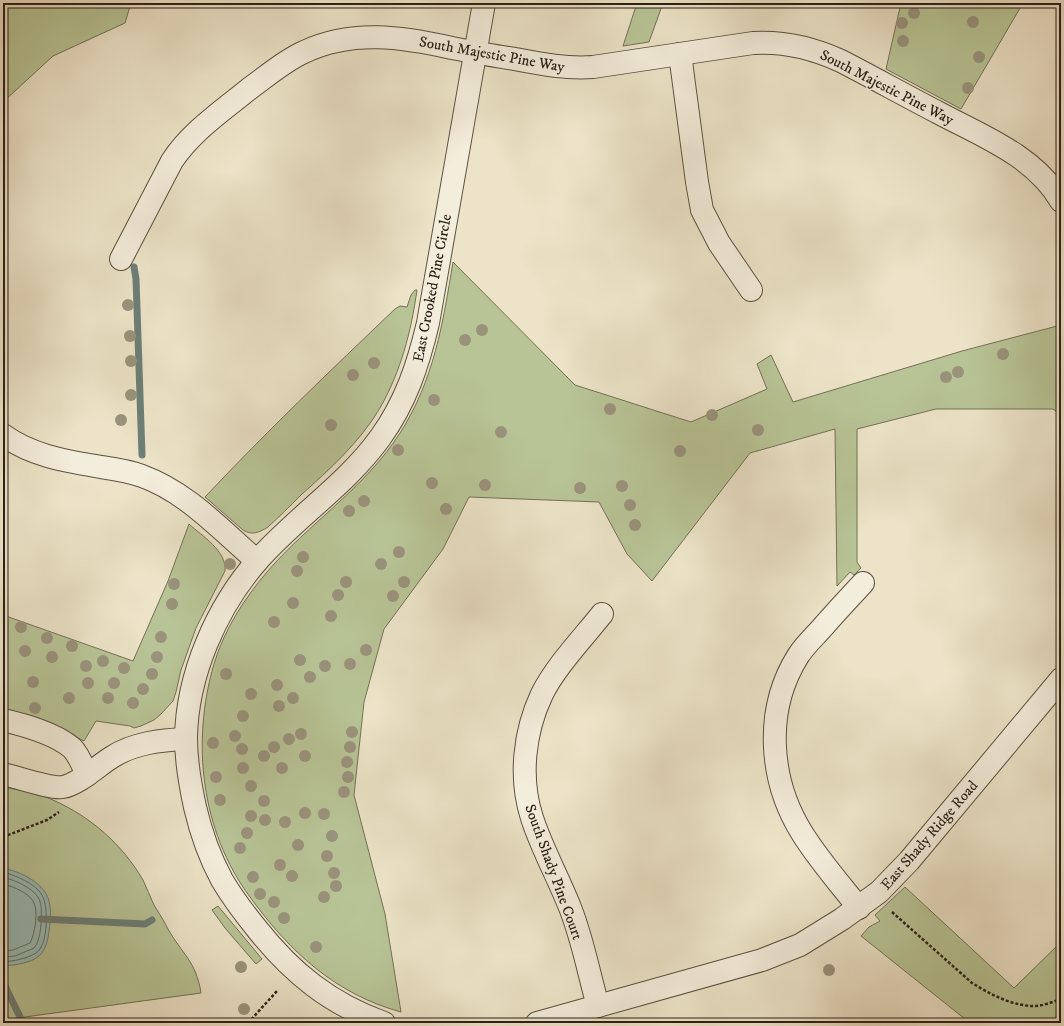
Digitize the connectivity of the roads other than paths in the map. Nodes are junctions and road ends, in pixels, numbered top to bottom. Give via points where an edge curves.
1 (484, 3) edge
2 (476, 52) junction
3 (680, 54) junction
4 (1061, 201) edge
5 (121, 259) dead end
6 (751, 290) dead end
7 (3, 436) edge
8 (257, 561) junction
9 (863, 583) dead end
10 (602, 614) dead end
11 (1061, 679) edge
12 (3, 720) edge
13 (186, 739) junction
14 (3, 774) edge
15 (87, 775) junction
16 (859, 908) junction
17 (598, 1006) junction
18 (384, 1023) edge
19 (537, 1023) edge

1 - 2 street, East Crooked Pine Circle
2 - 3 street, South Majestic Pine Way via 576,68
2 - 5 street, South Majestic Pine Way via 397,38 365,37 336,41 290,59 219,113 180,150 168,167
2 - 8 street, East Crooked Pine Circle via 428,323 410,384 385,431 360,462
3 - 4 street, South Majestic Pine Way via 760,43 793,45 814,50 847,64 1009,150 1036,171
3 - 6 street via 702,210 719,243
7 - 8 street via 41,455 134,473 157,482 188,502
8 - 13 street, East Crooked Pine Circle via 230,598 206,645 190,700
9 - 16 street via 804,648 791,668 779,701 775,741 781,785 794,819 803,835
10 - 17 street, South Shady Pine Court via 542,694 529,730 524,776 532,818 572,912
11 - 16 street, East Shady Ridge Road via 909,861 879,892
12 - 15 street via 44,733 65,744 76,753
13 - 15 street via 148,743 131,748 113,756
13 - 18 street via 191,788 202,835 213,864 233,899 274,950 299,974 338,1003
14 - 15 street via 58,787
16 - 17 street, East Shady Ridge Road via 814,937 781,953
17 - 19 street, East Shady Ridge Road

